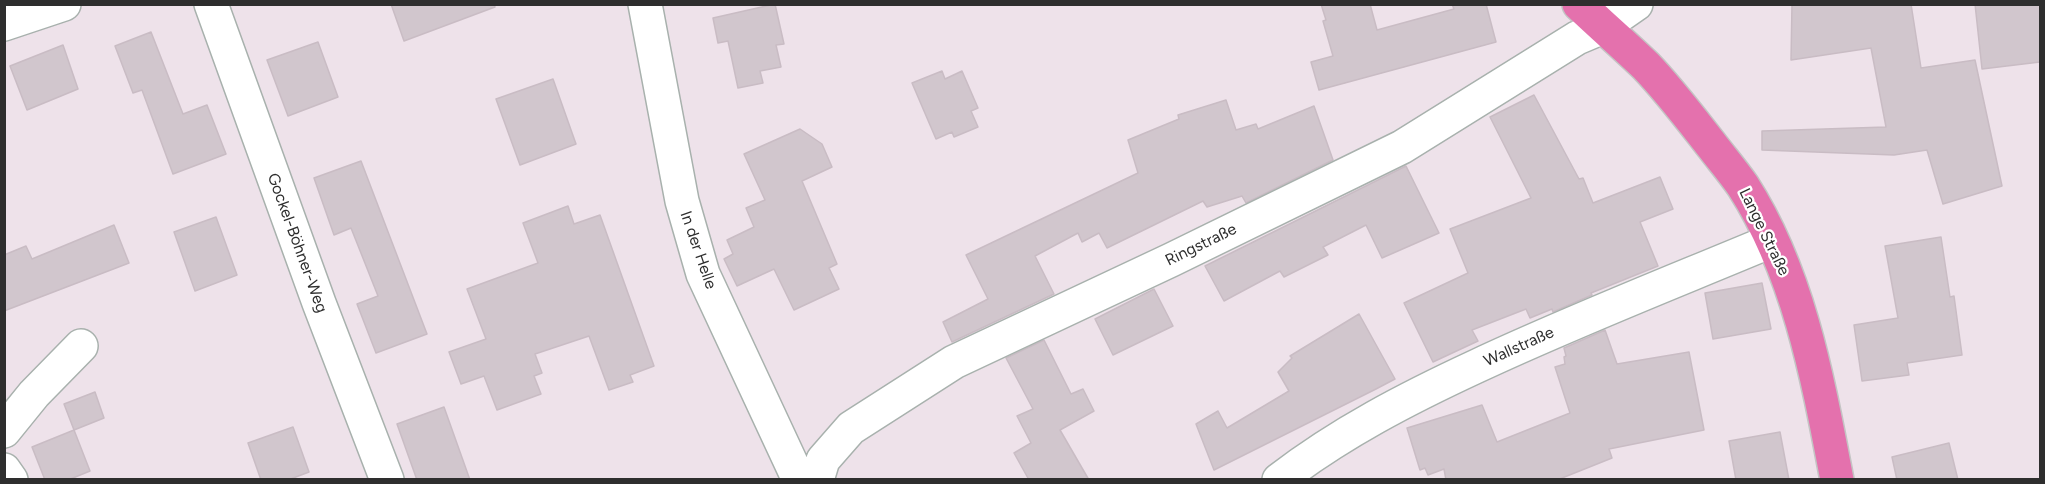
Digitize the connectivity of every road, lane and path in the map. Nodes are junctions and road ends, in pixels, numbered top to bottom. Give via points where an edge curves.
1 (64, 4) edge
2 (211, 4) edge
3 (645, 4) edge
4 (1579, 4) edge
5 (1636, 4) edge
6 (4, 24) edge
7 (1603, 27) junction
8 (1771, 241) junction
9 (81, 346) dead end
10 (4, 431) edge
11 (4, 470) edge
12 (11, 480) edge
13 (387, 480) edge
14 (799, 480) edge
15 (817, 480) edge
16 (1279, 480) edge
17 (1837, 480) edge

1 - 6 street
2 - 13 street, Gockel-Böhner-Weg
3 - 14 street, In der Helle via 682,201 703,274
4 - 7 main road, Lange Straße
5 - 7 street, Ringstraße
7 - 8 main road, Lange Straße via 1646,66 1700,130 1743,187
7 - 15 street, Ringstraße via 1577,38 1402,147 954,362 851,428 823,460
8 - 16 street, Wallstraße via 1533,340 1432,387 1352,430
8 - 17 main road, Lange Straße via 1806,338
9 - 10 street
11 - 12 street

